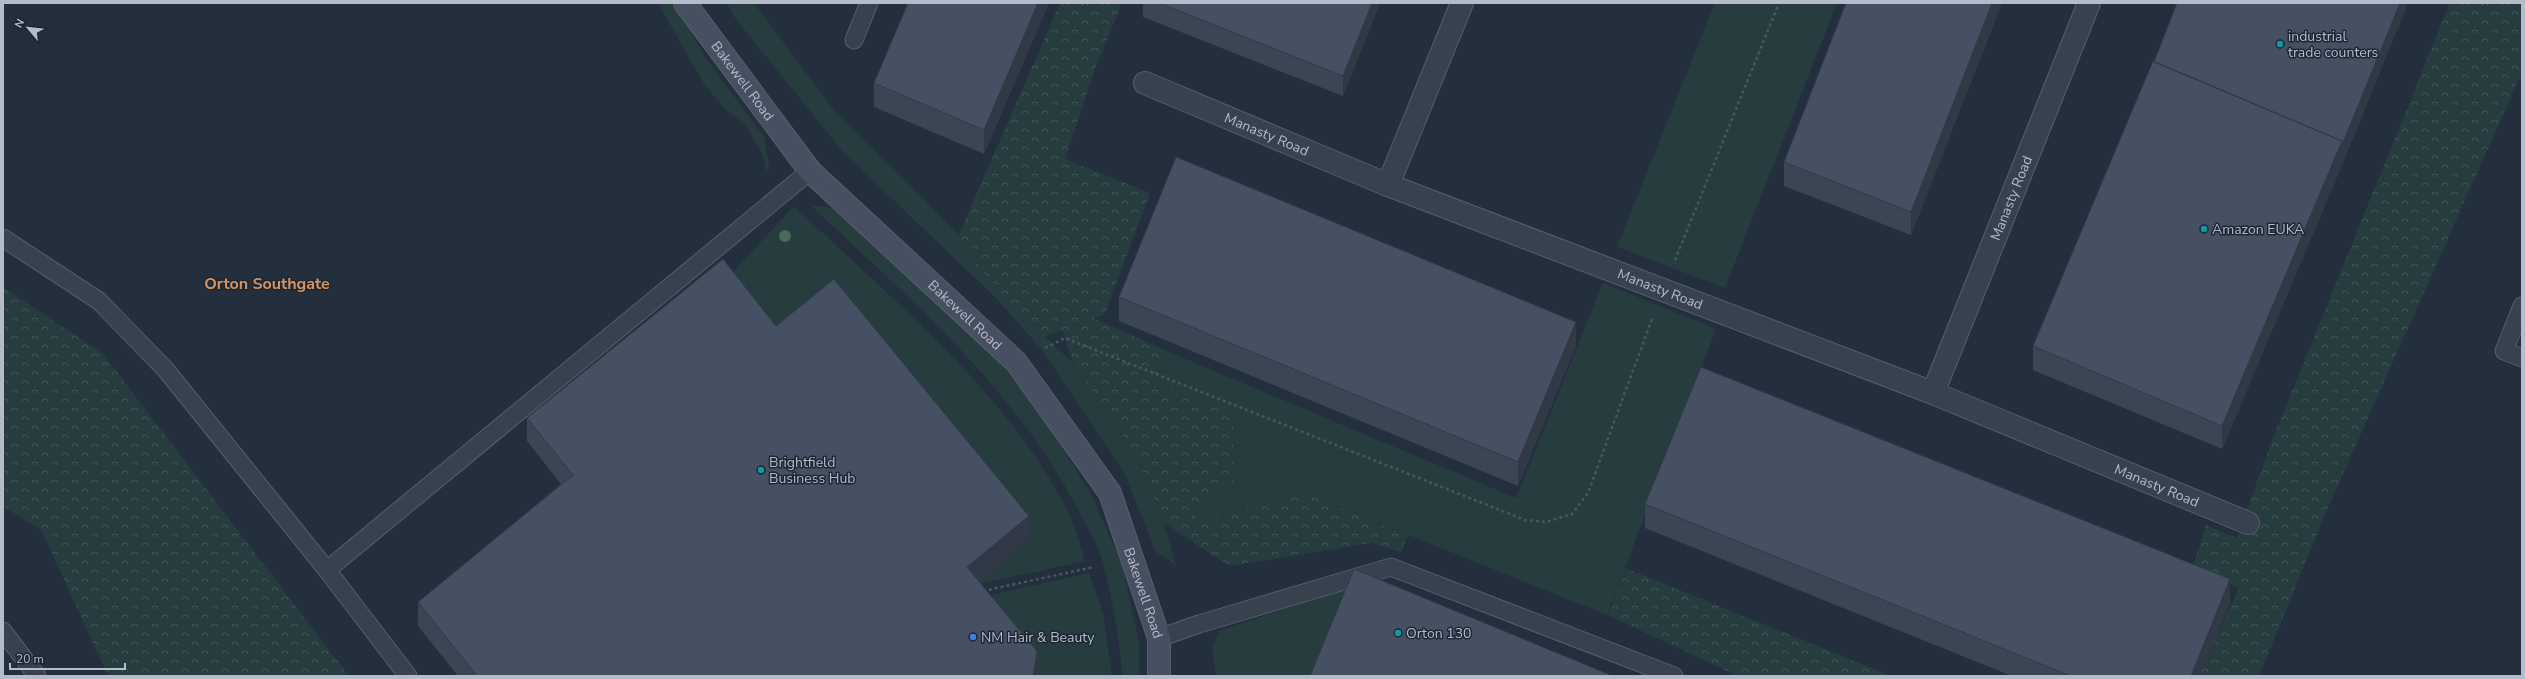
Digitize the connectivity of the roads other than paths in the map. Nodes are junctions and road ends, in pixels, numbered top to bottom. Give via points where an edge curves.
1 (685, 3) edge
2 (869, 3) edge
3 (1462, 3) edge
4 (2089, 3) edge
5 (854, 40) dead end
6 (1145, 83) dead end
7 (810, 171) junction
8 (1388, 185) junction
9 (3, 238) edge
10 (2522, 306) edge
11 (2522, 358) edge
12 (1933, 393) junction
13 (2248, 523) dead end
14 (327, 570) junction
15 (3, 631) edge
16 (1159, 638) junction
17 (37, 676) edge
18 (408, 676) edge
19 (1159, 676) edge
20 (1674, 676) edge

1 - 7 street, Bakewell Road
2 - 5 lane
3 - 8 street
4 - 12 street, Manasty Road
6 - 8 street, Manasty Road
7 - 14 lane
7 - 16 street, Bakewell Road via 1016,362 1110,493
8 - 12 street, Manasty Road
9 - 14 lane via 104,306 166,370
10 - 11 lane via 2504,351
12 - 13 street, Manasty Road
14 - 18 lane
15 - 17 lane
16 - 19 street, Bakewell Road
16 - 20 lane via 1391,567

